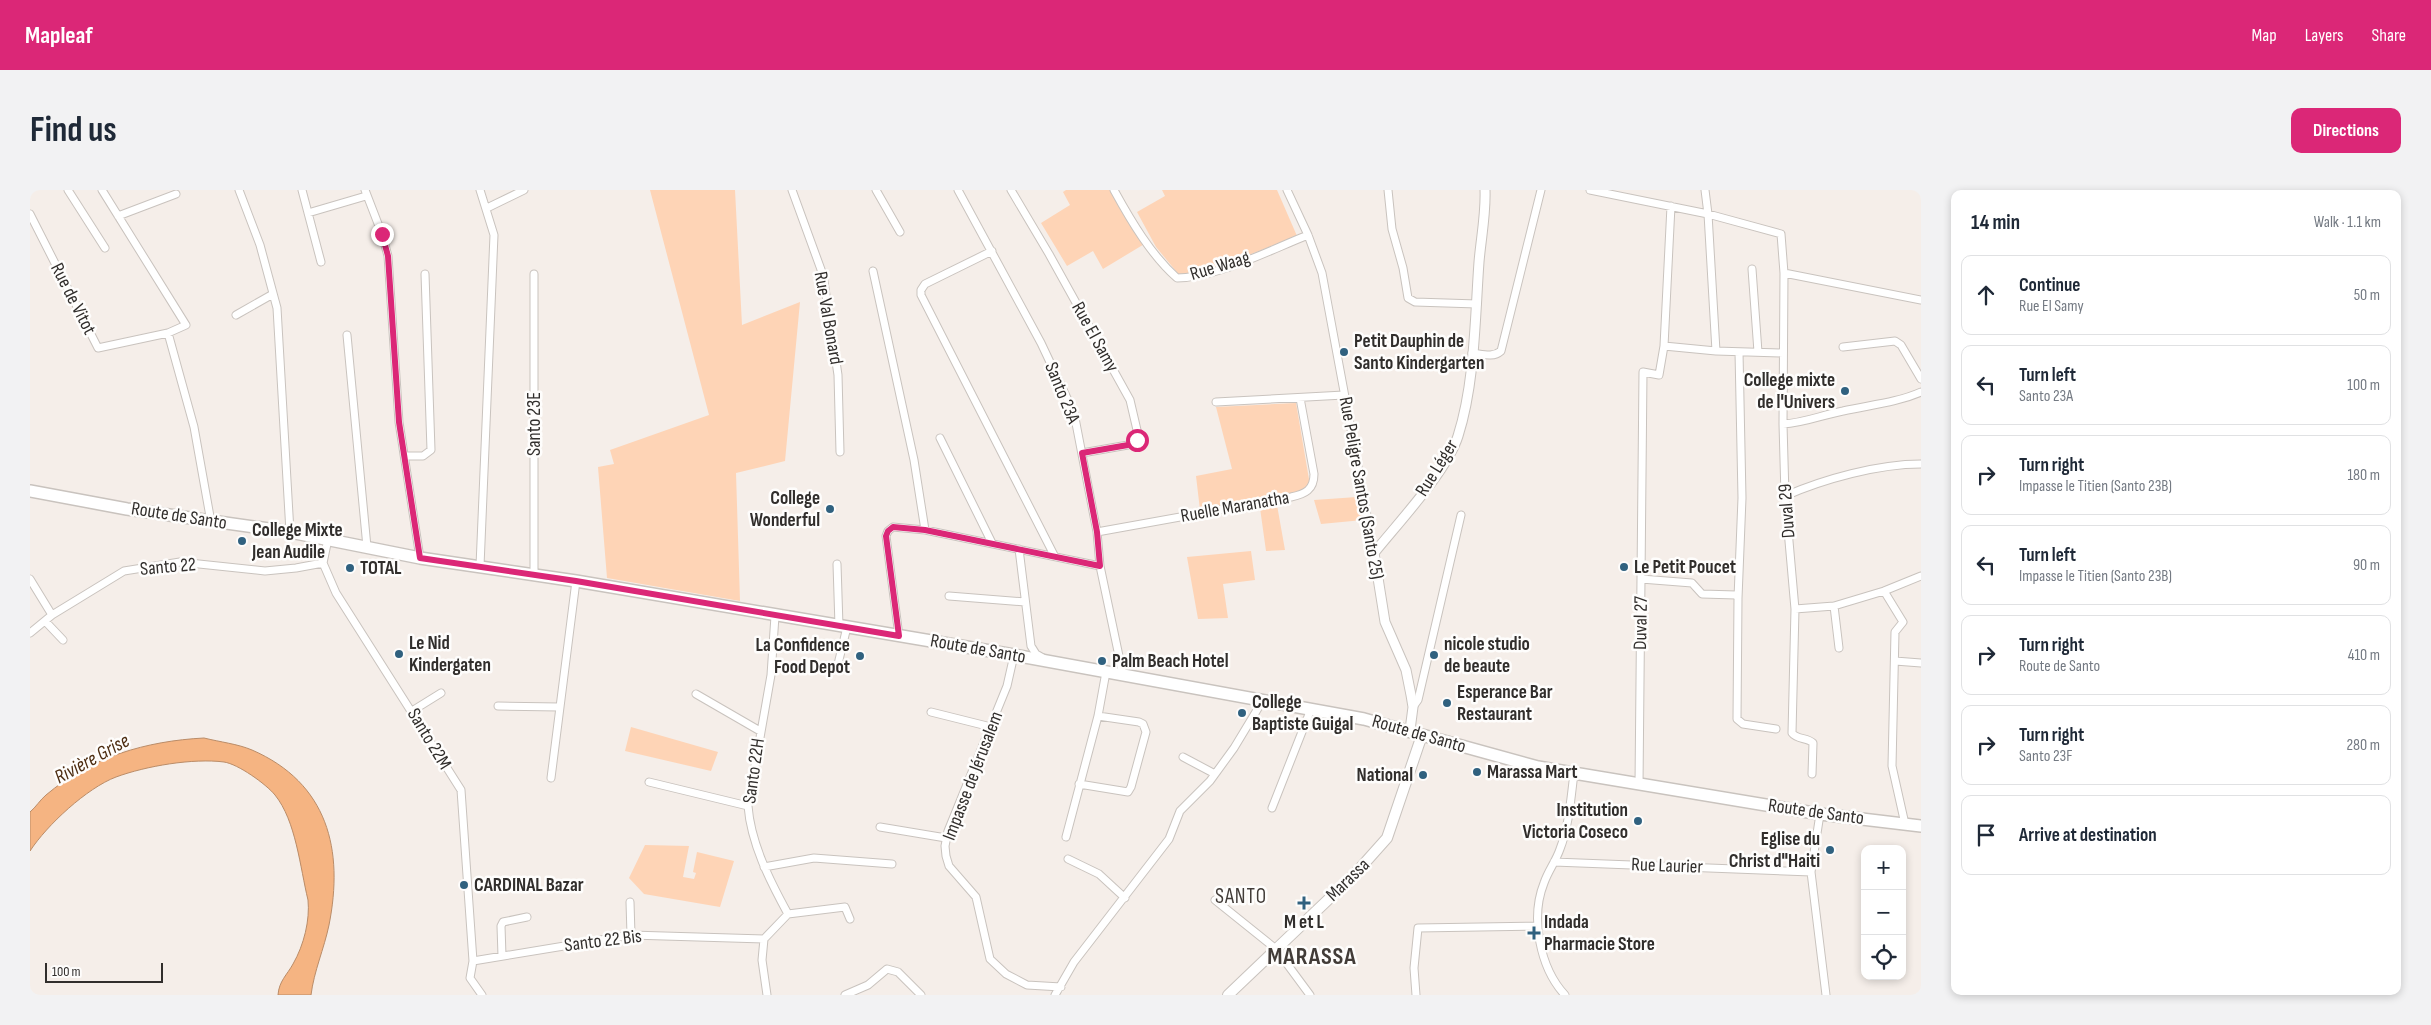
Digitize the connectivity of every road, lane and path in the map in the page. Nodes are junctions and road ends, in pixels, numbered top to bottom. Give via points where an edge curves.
1 (68, 190) edge
2 (102, 190) edge
3 (239, 190) edge
4 (302, 190) edge
5 (480, 190) edge
6 (524, 190) edge
7 (876, 190) edge
8 (958, 190) edge
9 (1011, 190) edge
10 (1114, 190) edge
11 (1287, 190) edge
12 (1388, 190) edge
13 (1485, 190) edge
14 (1541, 190) edge
15 (1590, 190) edge
16 (1705, 190) edge
17 (794, 191) edge
18 (366, 193) edge
19 (176, 194) dead end
20 (1670, 206) junction
21 (487, 208) junction
22 (308, 213) junction
23 (30, 214) edge
24 (1708, 214) junction
25 (118, 216) junction
26 (900, 232) dead end
27 (1308, 235) junction
28 (105, 248) dead end
29 (992, 251) junction
30 (321, 262) dead end
31 (1752, 269) dead end
32 (873, 271) dead end
33 (1784, 273) junction
34 (425, 274) dead end
35 (534, 274) dead end
36 (273, 294) junction
37 (1921, 300) edge
38 (1477, 304) junction
39 (236, 314) dead end
40 (168, 332) junction
41 (347, 336) dead end
42 (1664, 346) junction
43 (1843, 347) dead end
44 (1716, 351) junction
45 (1738, 352) junction
46 (1758, 352) junction
47 (1472, 353) junction
48 (1783, 354) junction
49 (1921, 379) edge
50 (1921, 392) edge
51 (1344, 395) junction
52 (1300, 398) junction
53 (1216, 402) dead end
54 (1783, 424) junction
55 (940, 438) dead end
56 (840, 452) dead end
57 (1082, 453) junction
58 (406, 456) junction
59 (1921, 464) edge
60 (30, 491) edge
61 (1785, 496) junction
62 (1461, 515) dead end
63 (212, 522) junction
64 (925, 530) junction
65 (290, 532) junction
66 (1097, 532) junction
67 (328, 539) junction
68 (992, 543) junction
69 (367, 548) junction
70 (1019, 549) junction
71 (1374, 553) junction
72 (1054, 555) junction
73 (420, 558) junction
74 (323, 563) junction
75 (837, 564) dead end
76 (480, 566) junction
77 (1100, 566) junction
78 (534, 574) junction
79 (1921, 576) edge
80 (30, 578) edge
81 (1641, 579) junction
82 (576, 581) junction
83 (1884, 591) junction
84 (949, 596) dead end
85 (1738, 598) junction
86 (1026, 602) junction
87 (1834, 606) junction
88 (1794, 609) junction
89 (52, 615) junction
90 (775, 616) junction
91 (45, 621) junction
92 (843, 627) junction
93 (30, 633) edge
94 (899, 636) junction
95 (63, 640) dead end
96 (1838, 648) dead end
97 (1014, 655) junction
98 (1895, 661) junction
99 (1921, 662) edge
100 (1053, 663) junction
101 (838, 664) dead end
102 (1106, 672) junction
103 (1123, 675) junction
104 (441, 693) dead end
105 (696, 694) dead end
106 (1262, 700) junction
107 (498, 706) dead end
108 (560, 707) junction
109 (1413, 707) junction
110 (1311, 709) junction
111 (412, 711) junction
112 (932, 712) dead end
113 (1098, 716) junction
114 (991, 727) junction
115 (1776, 728) dead end
116 (1410, 730) junction
117 (760, 731) junction
118 (1422, 735) junction
119 (1183, 757) dead end
120 (1574, 773) junction
121 (1215, 774) junction
122 (1812, 774) dead end
123 (552, 778) dead end
124 (648, 782) dead end
125 (1079, 784) junction
126 (1639, 784) junction
127 (748, 806) junction
128 (1272, 808) dead end
129 (1820, 814) junction
130 (1905, 824) junction
131 (1921, 826) edge
132 (880, 827) dead end
133 (1066, 837) dead end
134 (946, 838) junction
135 (1068, 859) dead end
136 (1554, 862) junction
137 (892, 864) dead end
138 (764, 868) junction
139 (1810, 872) junction
140 (1126, 898) junction
141 (1215, 900) dead end
142 (630, 902) dead end
143 (788, 914) junction
144 (527, 917) dead end
145 (850, 919) dead end
146 (1538, 926) junction
147 (631, 935) junction
148 (764, 939) junction
149 (1276, 948) junction
150 (502, 956) junction
151 (473, 961) junction
152 (1061, 987) junction
153 (482, 995) edge
154 (767, 995) edge
155 (845, 995) edge
156 (921, 995) edge
157 (1055, 995) edge
158 (1228, 995) edge
159 (1310, 995) edge
160 (1416, 995) edge
161 (1565, 995) edge
162 (1826, 995) edge

1 - 28 street
2 - 25 street
3 - 36 street via 260,245
4 - 22 street
5 - 21 street
6 - 21 street
7 - 26 street
8 - 29 street, Santo 23A
9 - 57 street, Rue El Samy via 1130,400 1137,440 1128,445
10 - 27 street, Rue Waag via 1128,216 1177,278 1189,278 1227,267
11 - 27 street, Rue Peligre Santos (Santo 25)
12 - 38 street via 1392,229 1408,298 1415,302
13 - 38 street, Rue Léger
14 - 47 street via 1501,351 1490,356
15 - 20 street
16 - 24 street
17 - 56 street, Rue Val Bonard via 823,275 838,375
18 - 22 street
18 - 58 street via 388,256 399,422
19 - 25 street
20 - 24 street
20 - 42 street
21 - 76 street via 494,235
22 - 30 street
23 - 40 street, Rue de Vitot via 98,348
24 - 33 street, Duval 29 via 1781,234
24 - 44 street
25 - 40 street via 186,325
27 - 51 street, Rue Peligre Santos (Santo 25) via 1322,273
29 - 57 street, Santo 23A via 1074,413
29 - 72 street via 925,284 921,295
31 - 46 street
32 - 64 street via 914,460
33 - 37 street
33 - 48 street, Duval 29
34 - 58 street via 432,450 423,456
35 - 78 street, Santo 23E
36 - 39 street
36 - 65 street via 279,331
38 - 47 street, Rue Léger
40 - 63 street via 194,427
41 - 69 street
42 - 44 street
42 - 81 street, Duval 27 via 1659,375 1643,372
43 - 49 street via 1896,341
44 - 45 street
45 - 46 street
45 - 85 street via 1742,498
46 - 48 street
47 - 71 street, Rue Léger via 1458,437 1418,499
48 - 54 street, Duval 29
50 - 54 street via 1815,420
51 - 52 street
51 - 71 street, Rue Peligre Santos (Santo 25)
52 - 53 street
52 - 66 street, Ruelle Maranatha via 1314,474 1310,490 1291,497
54 - 61 street, Duval 29
55 - 68 street
57 - 66 street, Santo 23A
58 - 73 street
59 - 61 street via 1905,464 1813,484
60 - 63 main road, Route de Santo
61 - 88 street, Duval 29
62 - 109 street via 1418,700
63 - 65 main road, Route de Santo
64 - 68 street
64 - 94 street via 893,527 886,536
65 - 67 main road, Route de Santo
66 - 77 street, Santo 23A
67 - 69 main road, Route de Santo
67 - 74 street
68 - 70 street
69 - 73 main road, Route de Santo
70 - 72 street
70 - 86 street
71 - 109 street, Rue Peligre Santos (Santo 25) via 1385,622 1406,670
72 - 77 street
73 - 76 main road, Route de Santo
74 - 89 street, Santo 22 via 265,571 180,562 124,571
74 - 111 street, Santo 22M via 336,593
75 - 92 street
76 - 78 main road, Route de Santo
77 - 103 street, Santo 23A
78 - 82 main road, Route de Santo
79 - 83 street
80 - 89 street
81 - 85 street via 1692,583 1702,594 1736,595
81 - 126 street, Duval 27
82 - 90 main road, Route de Santo
82 - 108 street
83 - 87 street
83 - 98 street via 1903,622 1895,632
84 - 86 street
85 - 115 street via 1737,719 1743,724
86 - 100 street via 1031,646 1036,654
87 - 88 street
87 - 96 street
88 - 122 street, Duval 29 via 1792,733 1813,743
89 - 91 street, Santo 22
90 - 92 main road, Route de Santo
90 - 117 street, Santo 22H via 771,675
91 - 93 street, Santo 22
91 - 95 street
92 - 94 main road, Route de Santo
92 - 101 street
94 - 97 main road, Route de Santo
97 - 100 main road, Route de Santo
97 - 114 street, Impasse de Jérusalem via 1007,686
98 - 99 street
98 - 130 street via 1892,766
100 - 102 main road, Route de Santo
102 - 103 main road, Route de Santo
102 - 113 street
103 - 106 main road, Route de Santo
104 - 111 street
105 - 117 street
106 - 110 main road, Route de Santo
106 - 121 street
107 - 108 street
108 - 123 street
109 - 116 street, Rue Peligre Santos (Santo 25)
110 - 116 main road, Route de Santo
110 - 128 street
111 - 151 street, Santo 22M via 461,790
112 - 114 street
113 - 125 street
113 - 125 street via 1139,722 1145,728 1131,787 1124,792
114 - 134 street, Impasse de Jérusalem
116 - 118 main road, Route de Santo
117 - 127 street, Santo 22H
118 - 120 main road, Route de Santo via 1513,761
118 - 149 main road, Marassa via 1387,838 1354,875
119 - 121 street
120 - 126 main road, Route de Santo
120 - 136 street via 1561,848
121 - 140 street via 1196,798 1180,811 1170,840
124 - 127 street
125 - 133 street
126 - 129 main road, Route de Santo
127 - 138 street, Santo 22H
129 - 130 main road, Route de Santo
129 - 139 street
130 - 131 main road, Route de Santo
132 - 134 street
134 - 152 street, Impasse de Jérusalem via 945,851 950,866 976,897 990,959 1006,974 1027,985
135 - 140 street via 1100,874
136 - 139 street, Rue Laurier
136 - 146 street via 1543,884
137 - 138 street via 814,858
138 - 143 street, Santo 22H
139 - 162 street
140 - 152 street via 1074,962
141 - 149 street
142 - 147 street
143 - 145 street via 846,907
143 - 148 street
144 - 150 street via 503,922
146 - 160 street via 1418,928 1414,968
146 - 161 street via 1543,952 1556,986
147 - 148 street, Santo 22 Bis
147 - 150 street, Santo 22 Bis
148 - 154 street via 762,960
149 - 158 main road, Marassa
149 - 159 street
150 - 151 street, Santo 22 Bis
151 - 153 street, Santo 22M via 470,978
152 - 157 street
155 - 156 street via 868,985 887,969 898,972

